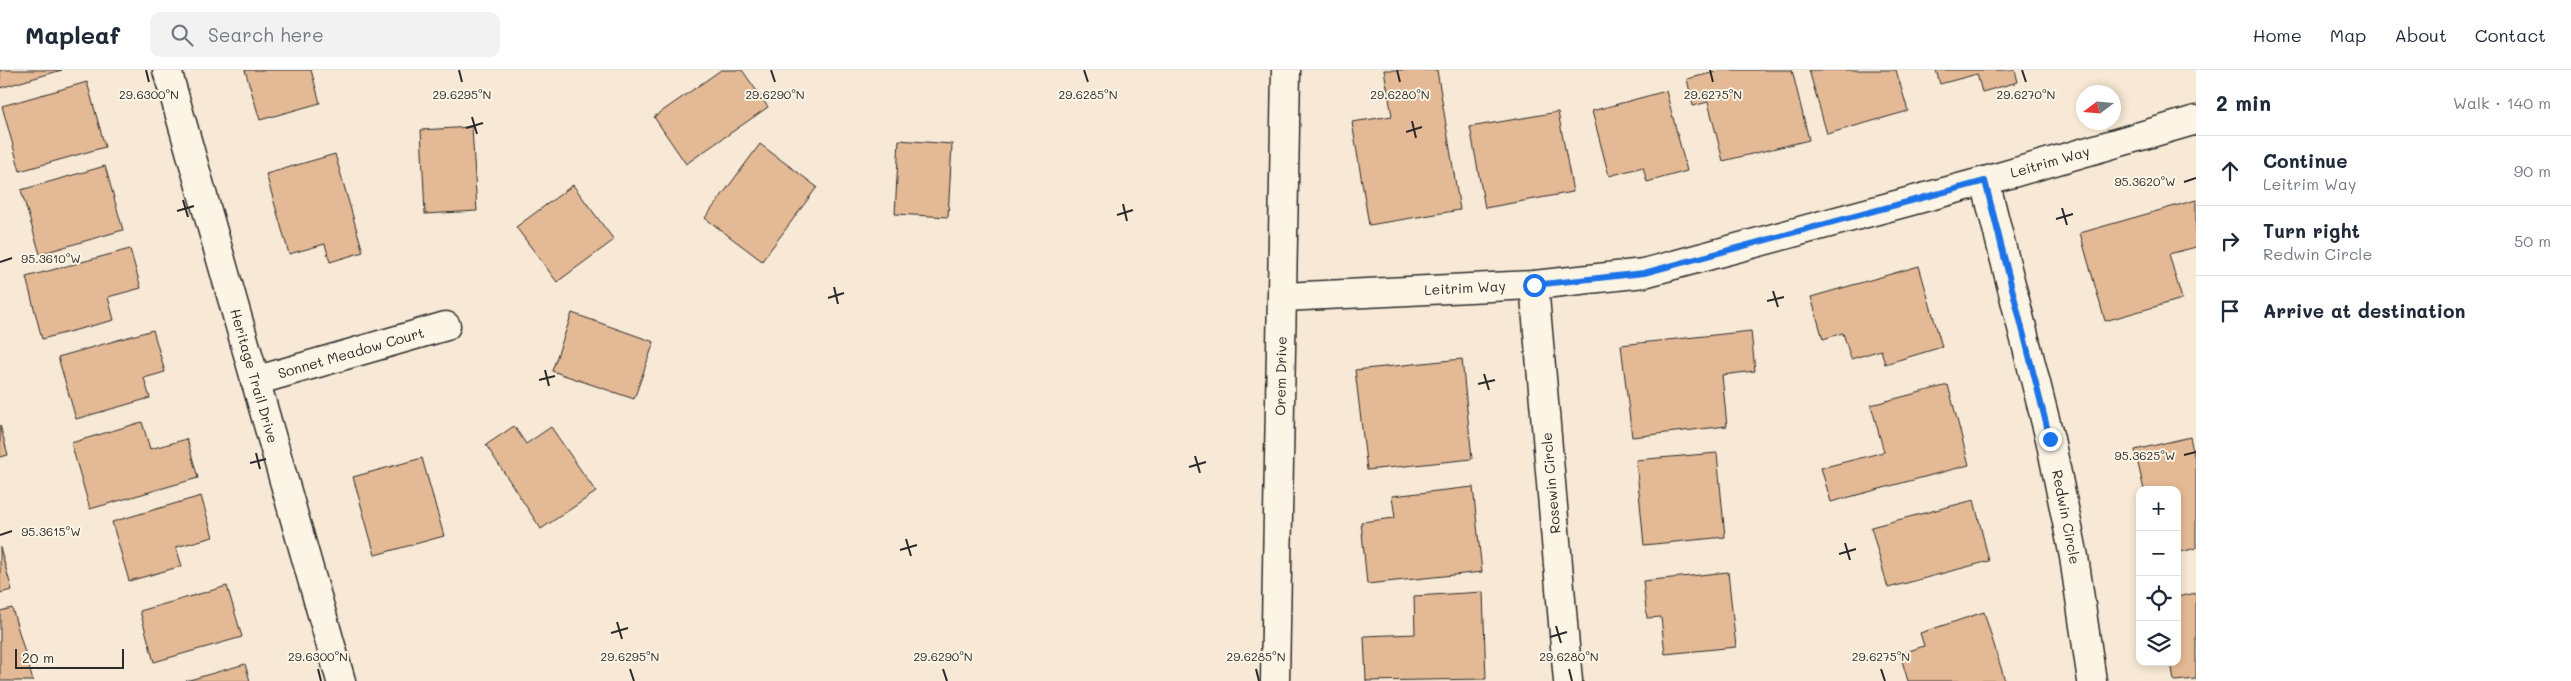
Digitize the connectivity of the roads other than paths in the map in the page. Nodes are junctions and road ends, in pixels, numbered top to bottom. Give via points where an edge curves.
1 (167, 70) edge
2 (1286, 70) edge
3 (2196, 120) edge
4 (1985, 181) junction
5 (1534, 285) junction
6 (1283, 297) junction
7 (446, 326) dead end
8 (255, 381) junction
9 (341, 681) edge
10 (1275, 681) edge
11 (1568, 681) edge
12 (2092, 681) edge

1 - 8 street, Heritage Trail Drive
2 - 6 street, Orem Drive
3 - 4 street, Leitrim Way
4 - 5 street, Leitrim Way via 1644,273
4 - 12 street, Redwin Circle via 2050,439 2074,557
5 - 6 street, Leitrim Way
5 - 11 street, Rosewin Circle
6 - 10 street, Orem Drive
7 - 8 street, Sonnet Meadow Court
8 - 9 street, Heritage Trail Drive

